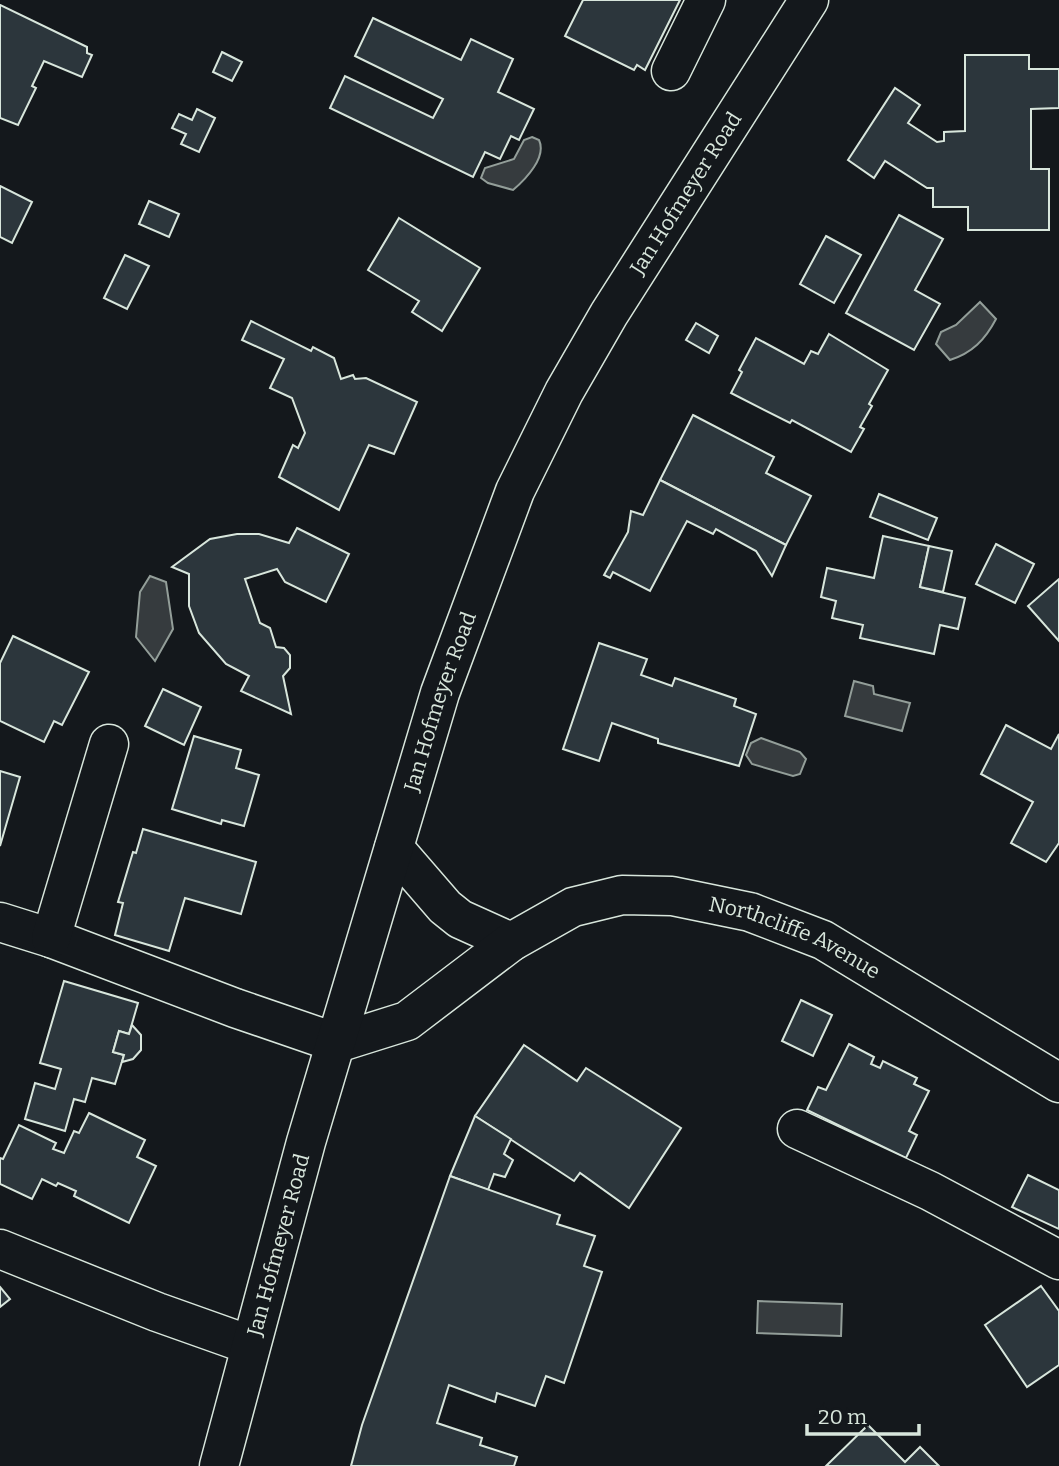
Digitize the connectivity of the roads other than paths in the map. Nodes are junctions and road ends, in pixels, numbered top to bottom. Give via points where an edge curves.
1 (706, 0) edge
2 (799, 4) edge
3 (671, 71) dead end
4 (109, 744) dead end
5 (394, 848) junction
6 (0, 922) edge
7 (51, 938) junction
8 (511, 942) junction
9 (337, 1043) junction
10 (1059, 1083) edge
11 (797, 1129) dead end
12 (0, 1249) edge
13 (1059, 1260) edge
14 (250, 1345) junction
15 (219, 1466) edge

1 - 3 street
2 - 5 street, Jan Hofmeyer Road via 609,314 515,491 440,693
4 - 7 street
5 - 8 street via 445,907 460,919
5 - 9 street, Jan Hofmeyer Road
6 - 7 street
7 - 9 street
8 - 9 street, Northcliffe Avenue via 407,1021
8 - 10 street, Northcliffe Avenue via 573,906 622,895 672,896 750,912 823,940
9 - 14 street, Jan Hofmeyer Road
11 - 13 street via 930,1191
12 - 14 street
14 - 15 street, Jan Hofmeyer Road

